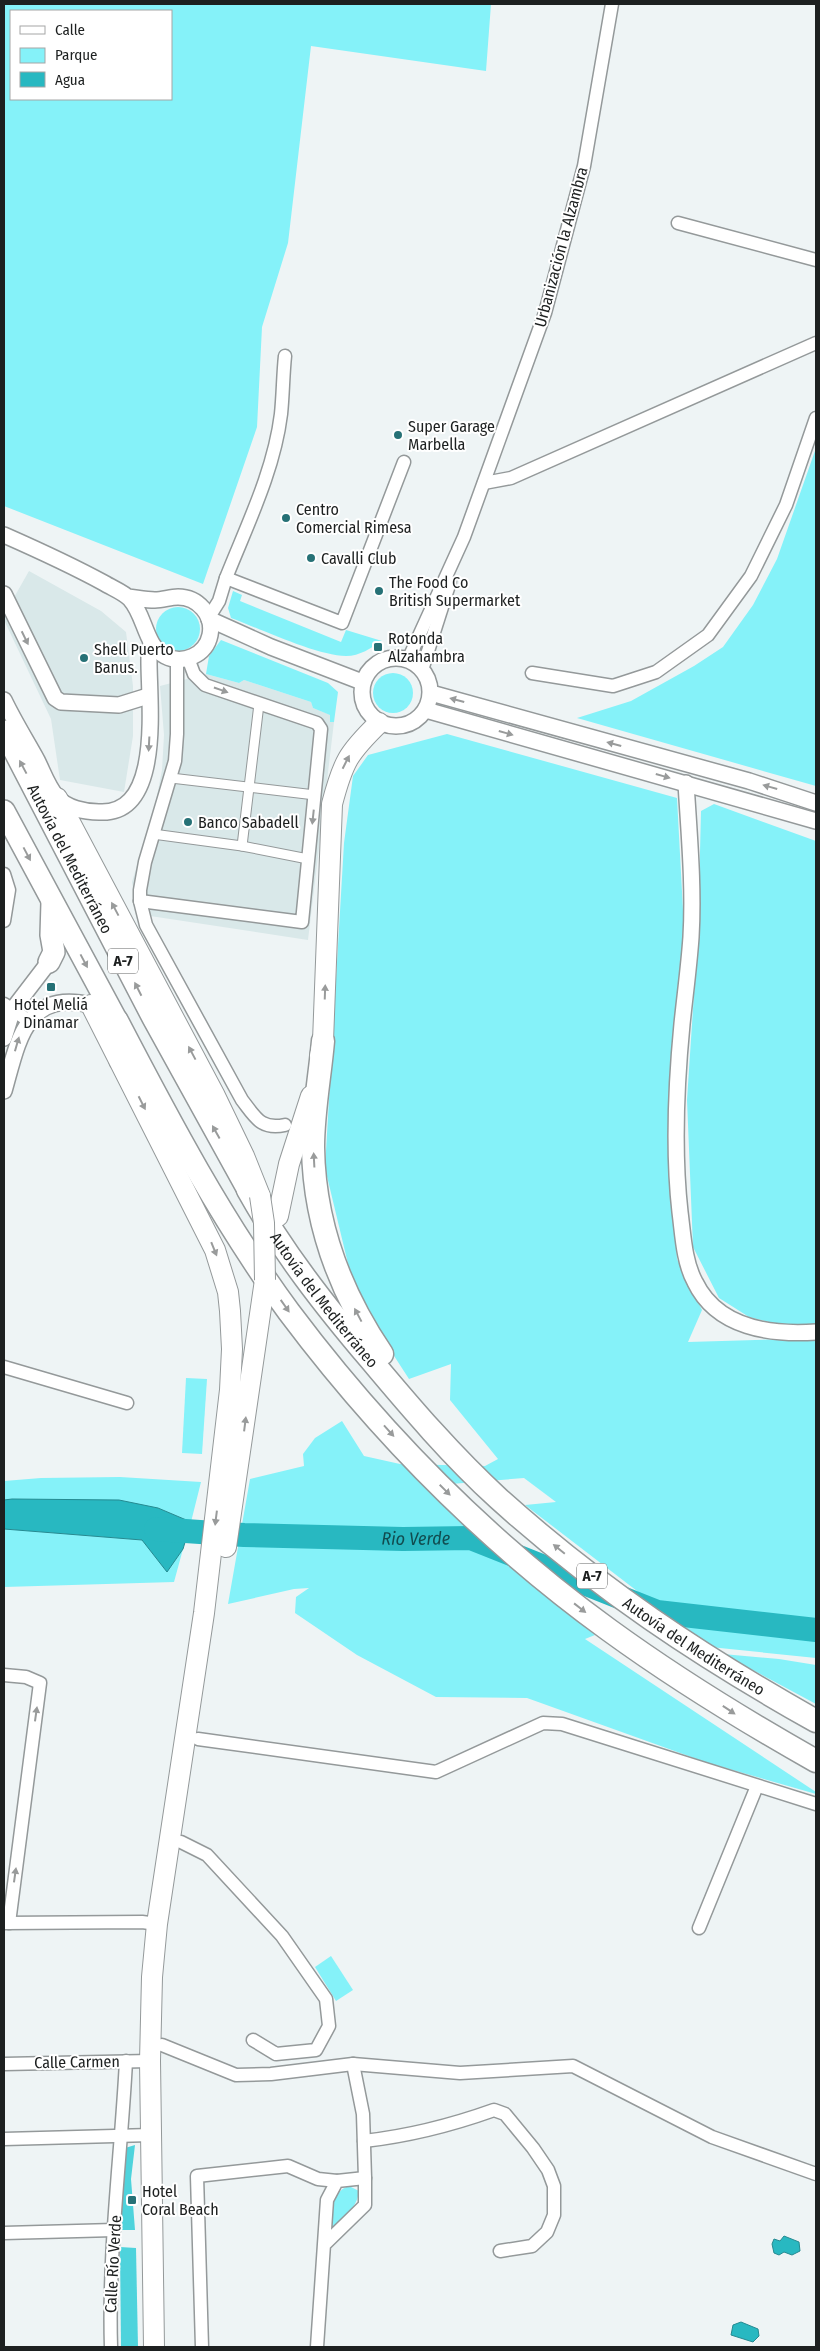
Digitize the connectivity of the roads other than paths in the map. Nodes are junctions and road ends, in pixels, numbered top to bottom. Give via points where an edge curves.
1 (612, 4) edge
2 (678, 223) dead end
3 (816, 260) edge
4 (816, 343) edge
5 (284, 356) dead end
6 (816, 418) edge
7 (404, 462) dead end
8 (484, 483) junction
9 (4, 535) edge
10 (464, 537) junction
11 (223, 584) junction
12 (4, 594) edge
13 (128, 597) junction
14 (166, 600) junction
15 (208, 616) junction
16 (247, 637) junction
17 (150, 638) junction
18 (207, 643) junction
19 (183, 659) junction
20 (408, 660) junction
21 (422, 670) junction
22 (532, 673) dead end
23 (362, 682) junction
24 (431, 693) junction
25 (148, 696) junction
26 (4, 700) edge
27 (259, 704) junction
28 (426, 710) junction
29 (379, 723) junction
30 (4, 731) edge
31 (171, 778) junction
32 (686, 783) junction
33 (249, 787) junction
34 (315, 796) junction
35 (57, 798) junction
36 (816, 803) edge
37 (4, 811) edge
38 (816, 821) edge
39 (153, 834) junction
40 (242, 846) junction
41 (308, 859) junction
42 (4, 874) edge
43 (140, 901) junction
44 (52, 902) junction
45 (4, 922) edge
46 (49, 962) joint
47 (8, 1006) edge
48 (106, 1012) junction
49 (29, 1021) junction
50 (4, 1038) edge
51 (323, 1040) junction
52 (120, 1060) junction
53 (7, 1068) edge
54 (4, 1091) edge
55 (285, 1125) dead end
56 (254, 1193) junction
57 (265, 1280) junction
58 (816, 1332) edge
59 (4, 1368) edge
60 (127, 1403) dead end
61 (407, 1403) junction
62 (230, 1471) junction
63 (210, 1614) junction
64 (4, 1675) edge
65 (816, 1721) edge
66 (198, 1739) junction
67 (816, 1760) edge
68 (757, 1786) junction
69 (816, 1804) edge
70 (181, 1842) junction
71 (6, 1923) edge
72 (157, 1924) junction
73 (699, 1928) dead end
74 (253, 2040) dead end
75 (156, 2053) junction
76 (126, 2061) junction
77 (4, 2064) edge
78 (353, 2064) junction
79 (122, 2135) junction
80 (151, 2135) junction
81 (4, 2139) edge
82 (364, 2141) junction
83 (816, 2174) edge
84 (365, 2178) junction
85 (337, 2181) junction
86 (114, 2230) junction
87 (4, 2233) edge
88 (326, 2244) junction
89 (500, 2251) dead end
90 (110, 2347) edge
91 (154, 2347) edge
92 (168, 2347) edge
93 (202, 2347) edge
94 (316, 2347) edge

1 - 8 street, Urbanización la Alzambra via 584,166 545,313
2 - 3 street
4 - 8 street via 511,478
5 - 11 street via 281,415 271,458 261,492
6 - 22 street via 786,505 755,568 708,635 656,672 613,686
7 - 11 street via 342,623
8 - 10 street, Urbanización la Alzambra
9 - 13 street via 59,559
10 - 20 street
10 - 21 street
11 - 15 street
12 -> 25 street via 50,691 61,702 119,705
13 - 14 street
13 - 17 street
14 - 15 street via 184,597 193,600
14 - 17 street via 158,605 148,622
15 - 16 street
15 - 18 street via 210,635
16 - 18 street via 222,634
16 - 23 street
17 - 19 street via 164,656
17 - 25 street
18 - 19 street via 202,650
19 -> 27 street via 205,685
19 - 31 street
20 - 21 street
20 - 23 street via 397,658 376,664
21 - 24 street
23 - 29 street via 365,710
24 - 28 street
36 -> 24 street
25 -> 35 street via 148,763 141,785 132,798 120,808 101,813 79,810
26 - 35 street
27 - 33 street
27 - 34 street via 316,723 321,729
28 - 29 street via 417,720 392,727
28 -> 32 street
51 -> 29 main road via 332,804 339,775 353,748
56 -> 30 highway, Autovía del Mediterráneo / A-7 via 152,1018
31 - 33 street
31 - 39 street
32 - 38 street
32 - 58 street via 692,903 678,1067 676,1148 686,1256 695,1282 723,1315 768,1331
33 - 34 street
33 - 40 street
34 -> 41 street
56 -> 35 main road via 244,1156 215,1096
37 -> 44 highway, Autovía del Mediterráneo / A-7
39 - 40 street
39 - 43 street
40 - 41 street
41 - 43 street via 302,922
42 - 45 street via 8,890
43 - 55 street via 146,925 242,1100 259,1122 272,1128
44 - 46 highway via 54,952
44 -> 48 highway, Autovía del Mediterráneo / A-7
46 - 47 street
47 - 49 street
47 - 50 street
48 - 49 street via 68,1001 46,1006
48 - 52 highway
48 - 52 main road
48 -> 67 highway, Autovía del Mediterráneo / A-7 via 219,1208 255,1263 330,1362 410,1455 468,1513 543,1579 610,1630 738,1716
53 -> 49 street
51 - 57 main road via 316,1080 289,1164
61 -> 51 highway via 395,1374 349,1299 322,1220 313,1147
52 -> 62 main road via 204,1226 228,1292 232,1349
53 - 54 street
56 - 57 main road, bridge via 264,1222
56 - 61 highway, Autovía del Mediterráneo / A-7 via 271,1231 310,1285
62 -> 57 main road
59 - 60 street
65 -> 61 highway, Autovía del Mediterráneo / A-7 via 670,1634 598,1581 529,1525 456,1457
62 - 63 main road
63 - 66 main road
63 - 72 main road
71 -> 64 street via 40,1683 26,1677
66 - 68 street via 436,1772 543,1723 562,1724
66 - 70 main road
68 - 69 street
68 - 73 street
70 - 74 street via 207,1855 282,1936 326,1999 329,2026 316,2050 276,2054
70 - 75 main road
71 - 72 street
72 - 75 main road via 152,1977
75 - 76 street, Calle Carmen
75 - 78 street via 236,2075
75 - 80 main road
75 - 92 main road
76 - 77 street, Calle Carmen
76 - 79 street, Calle Río Verde
78 - 82 street via 364,2114
78 - 83 street via 460,2073 573,2066 712,2137
79 - 80 street
79 - 81 street
79 - 86 street, Calle Río Verde
80 - 91 main road
82 - 84 street
82 - 89 street via 397,2138 458,2123 494,2110 506,2114 548,2170 554,2186 554,2215 547,2232 532,2246
84 - 85 street
84 - 88 street via 365,2205
85 - 88 street via 327,2200
85 - 93 street via 318,2179 288,2166 197,2176
86 - 87 street
86 - 90 street, Calle Río Verde
88 - 94 street

